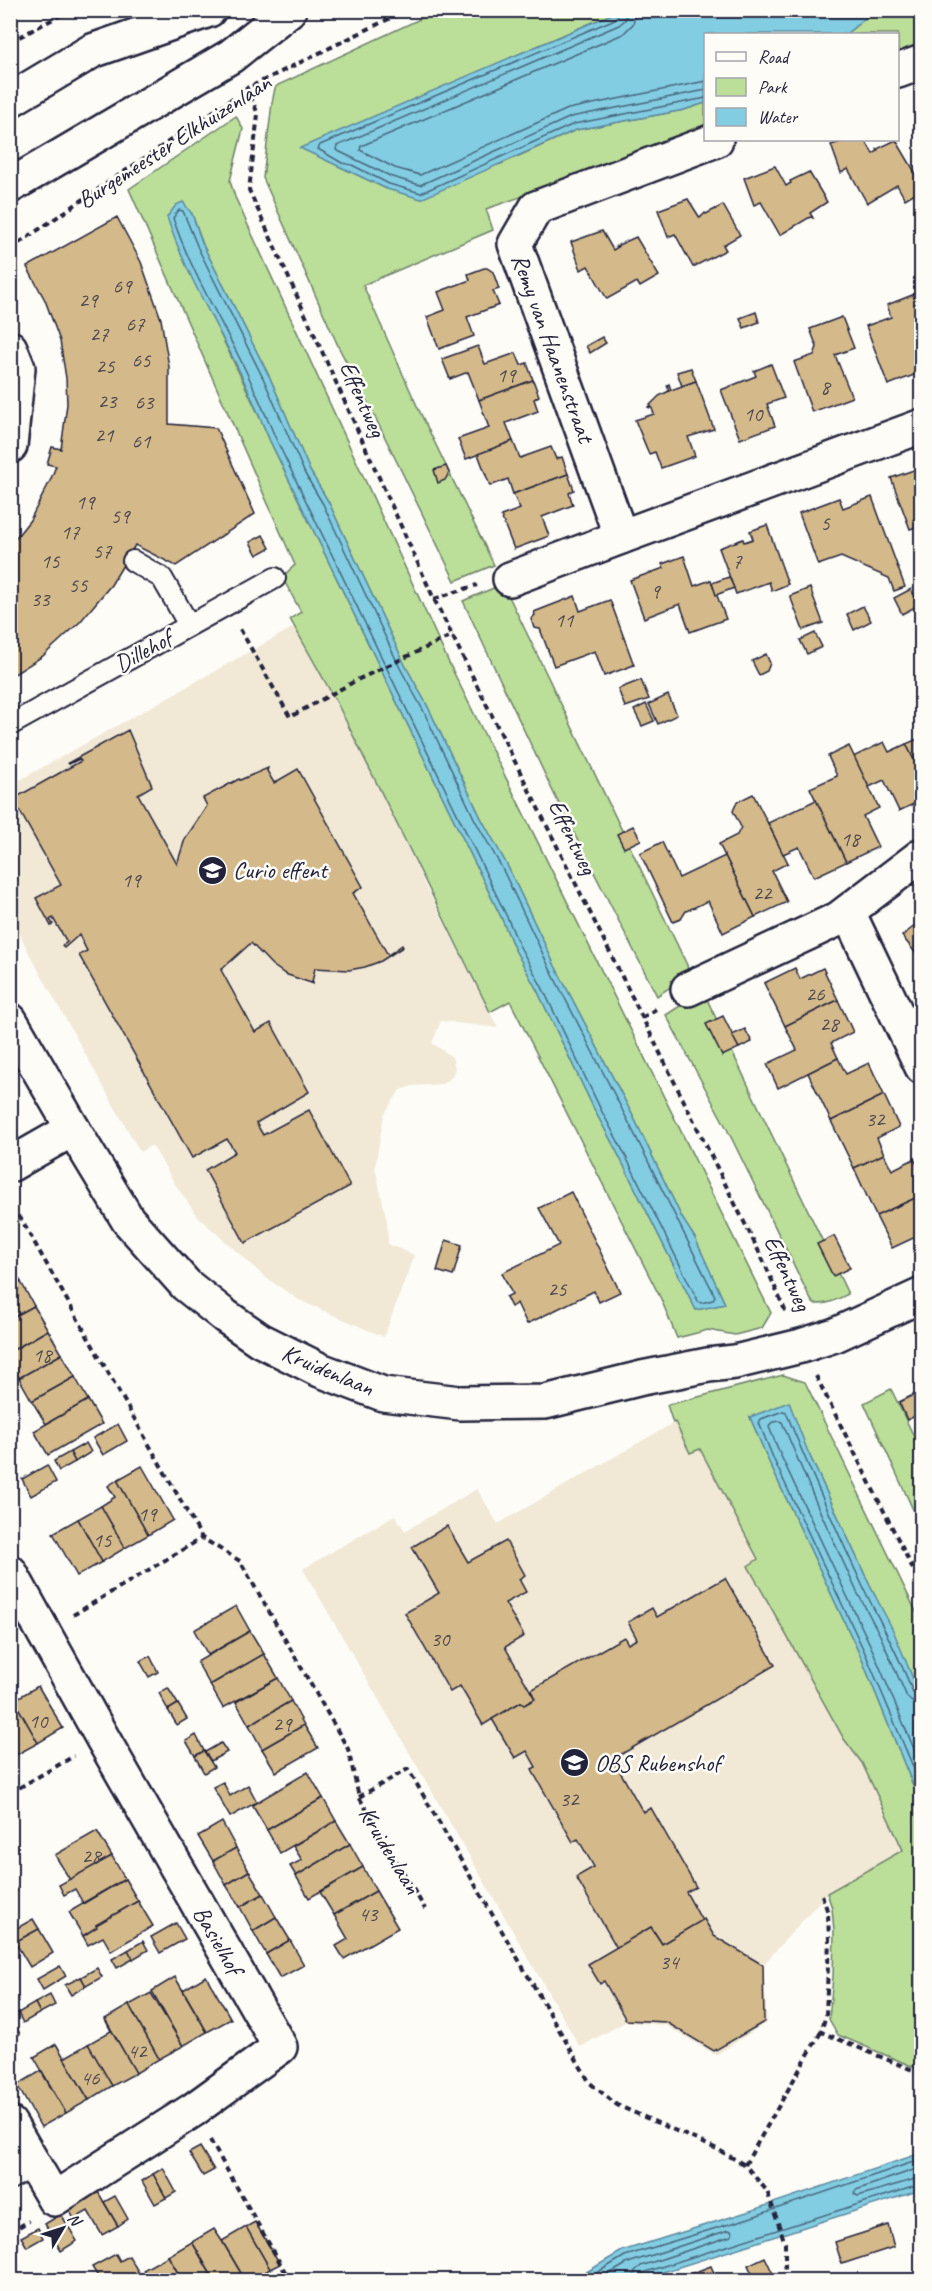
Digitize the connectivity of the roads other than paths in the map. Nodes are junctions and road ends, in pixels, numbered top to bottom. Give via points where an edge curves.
1 (209, 10) edge
2 (289, 10) edge
3 (921, 62) edge
4 (899, 70) edge
5 (10, 100) edge
6 (713, 141) edge
7 (10, 186) edge
8 (10, 348) edge
9 (921, 426) edge
10 (10, 446) edge
11 (621, 537) junction
12 (133, 561) dead end
13 (275, 578) dead end
14 (510, 579) road end
15 (189, 625) junction
16 (10, 725) edge
17 (921, 855) edge
18 (848, 912) junction
19 (688, 989) dead end
20 (10, 1020) edge
21 (921, 1067) edge
22 (73, 1130) junction
23 (10, 1165) edge
24 (921, 1295) edge
25 (10, 1572) edge
26 (10, 2124) edge
27 (22, 2173) edge

1 - 5 street via 92,51
2 - 7 street, Burgemeester Elkhuizenlaan via 231,56
3 - 4 street
6 - 11 street, Remy van Haanenstraat via 536,208 515,244
8 - 10 street via 18,368
9 - 11 street
11 - 14 street
12 - 15 lane via 162,578
13 - 15 lane, Dillehof
15 - 16 lane, Dillehof
17 - 18 street
18 - 19 street
18 - 21 street
20 - 22 street, Kruidenlaan
22 - 23 street
22 - 24 street, Kruidenlaan via 128,1220 186,1285 260,1341 382,1394 460,1403 544,1402 801,1346 835,1335
25 - 27 street, Basielhof via 280,2047 193,2110 54,2199
26 - 27 street, Basielhof

